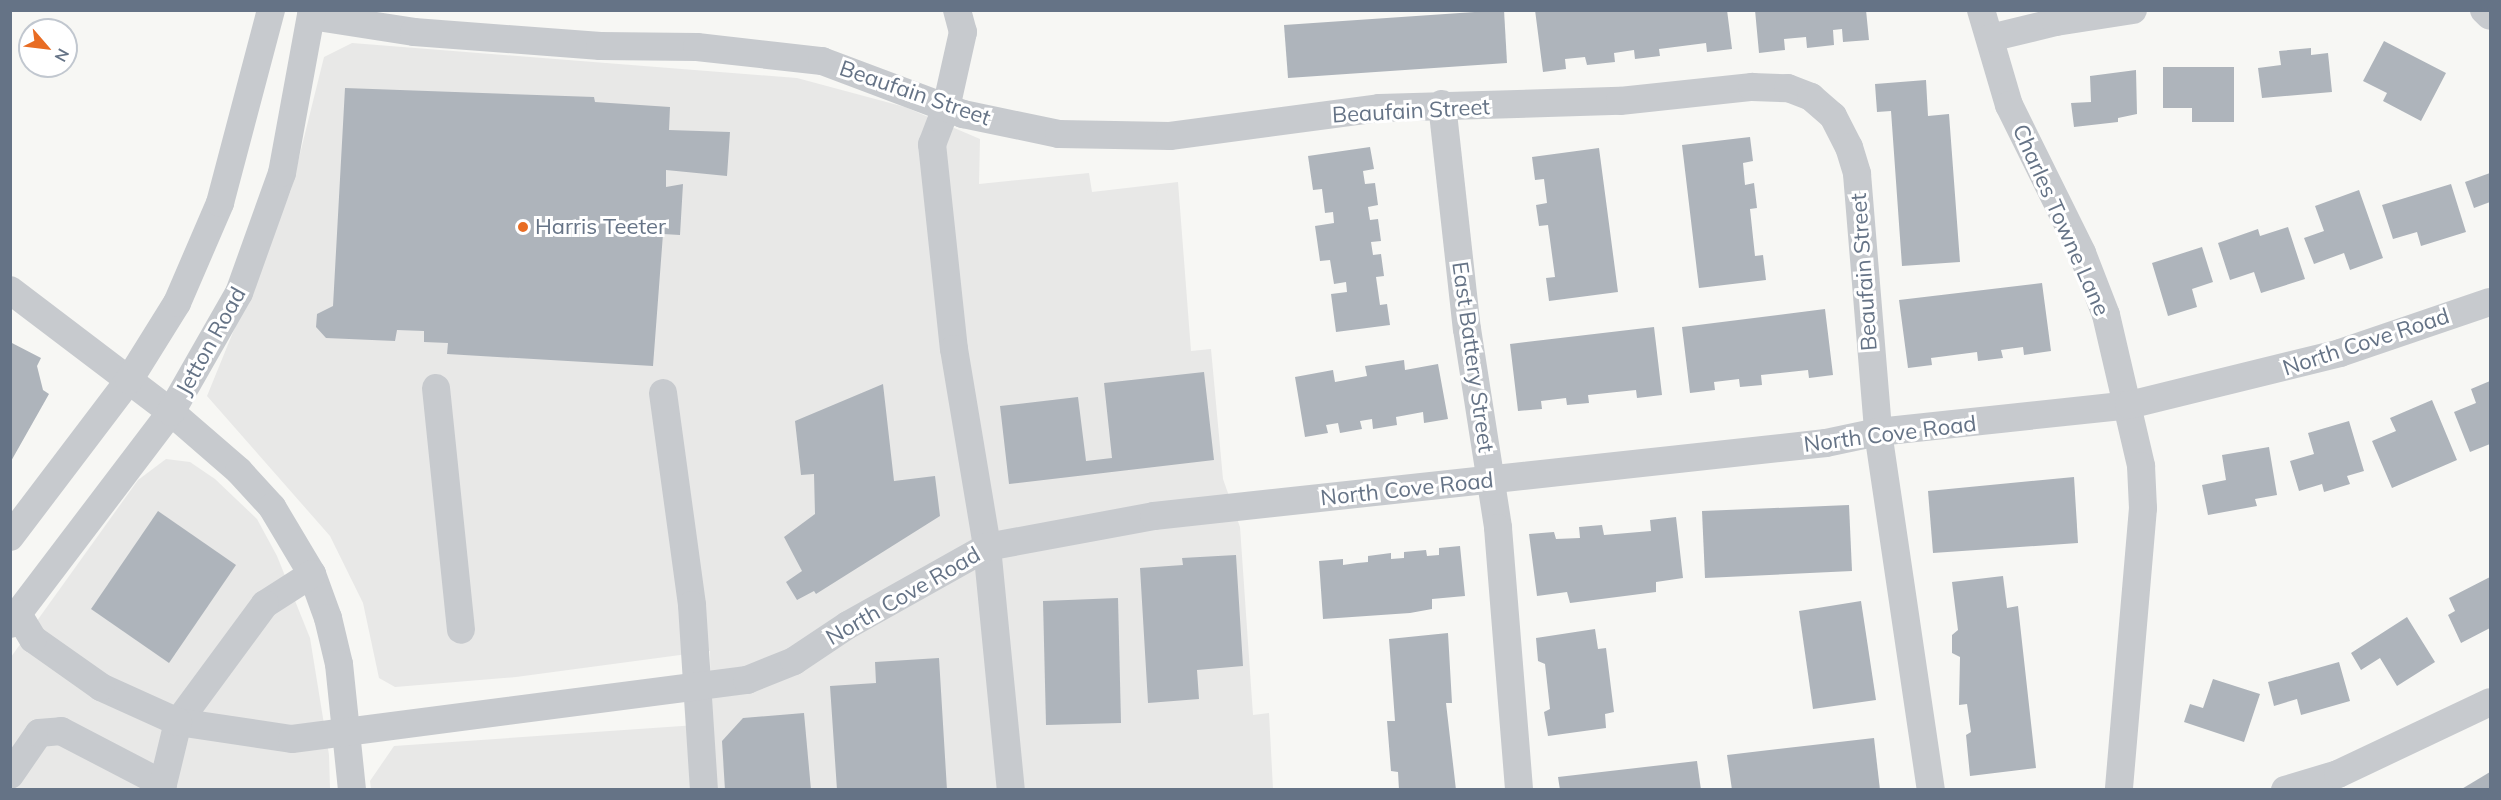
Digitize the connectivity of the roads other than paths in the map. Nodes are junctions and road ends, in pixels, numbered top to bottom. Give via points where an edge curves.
1 (271, 10) edge
2 (957, 10) edge
3 (1980, 10) edge
4 (2133, 10) edge
5 (2484, 10) edge
6 (311, 13) edge
7 (2490, 16) edge
8 (1990, 38) junction
9 (1442, 104) junction
10 (946, 108) junction
11 (10, 290) edge
12 (2490, 302) edge
13 (129, 380) junction
14 (435, 388) dead end
15 (663, 393) dead end
16 (2129, 405) junction
17 (171, 412) junction
18 (1878, 432) junction
19 (1491, 479) junction
20 (10, 537) edge
21 (987, 547) junction
22 (312, 574) junction
23 (14, 619) edge
24 (461, 630) dead end
25 (698, 688) junction
26 (2490, 702) edge
27 (178, 722) junction
28 (347, 730) junction
29 (10, 775) edge
30 (163, 787) edge
31 (352, 789) edge
32 (704, 789) edge
33 (1011, 789) edge
34 (1519, 789) edge
35 (1931, 789) edge
36 (2120, 789) edge
37 (2284, 789) edge

1 - 13 street via 220,203 177,303
2 - 10 street via 963,32
3 - 8 street, Charles Towne Lane
4 - 8 street via 2056,22
5 - 7 street
6 - 10 street, Beaufain Street via 414,32 600,46 761,52 822,61
6 - 17 street, Jetton Road via 282,173 265,227 239,294
8 - 16 street, Charles Towne Lane via 2009,105 2082,254 2106,315
9 - 10 street, Beaufain Street via 1379,108 1170,136 1059,134
9 - 18 street, Beaufain Street via 1609,102 1752,87 1788,88 1811,97 1833,116 1857,174
9 - 19 street, East Battery Street via 1468,340
10 - 21 street via 932,144 954,349
11 - 13 street
12 - 16 street, North Cove Road via 2330,356
13 - 17 street
13 - 20 street
14 - 24 street
15 - 25 street via 692,605
16 - 18 street, North Cove Road
16 - 36 street, Charles Towne Lane via 2141,466 2143,508
17 - 22 street via 239,471 272,507
17 - 23 street, Jetton Road
18 - 19 street, North Cove Road via 1827,443
18 - 35 street, Beaufain Street
19 - 21 street, North Cove Road via 1154,516
19 - 34 street, East Battery Street
21 - 25 street, North Cove Road via 963,557 794,661 747,680
21 - 33 street
22 - 27 street via 265,604
22 - 28 street via 339,664
23 - 27 street, North Cove Road via 33,639 101,687
25 - 28 street, North Cove Road
25 - 32 street
26 - 37 street via 2338,774
27 - 28 street, North Cove Road via 292,739
27 - 30 street
28 - 31 street
29 - 30 street via 39,733 61,731

